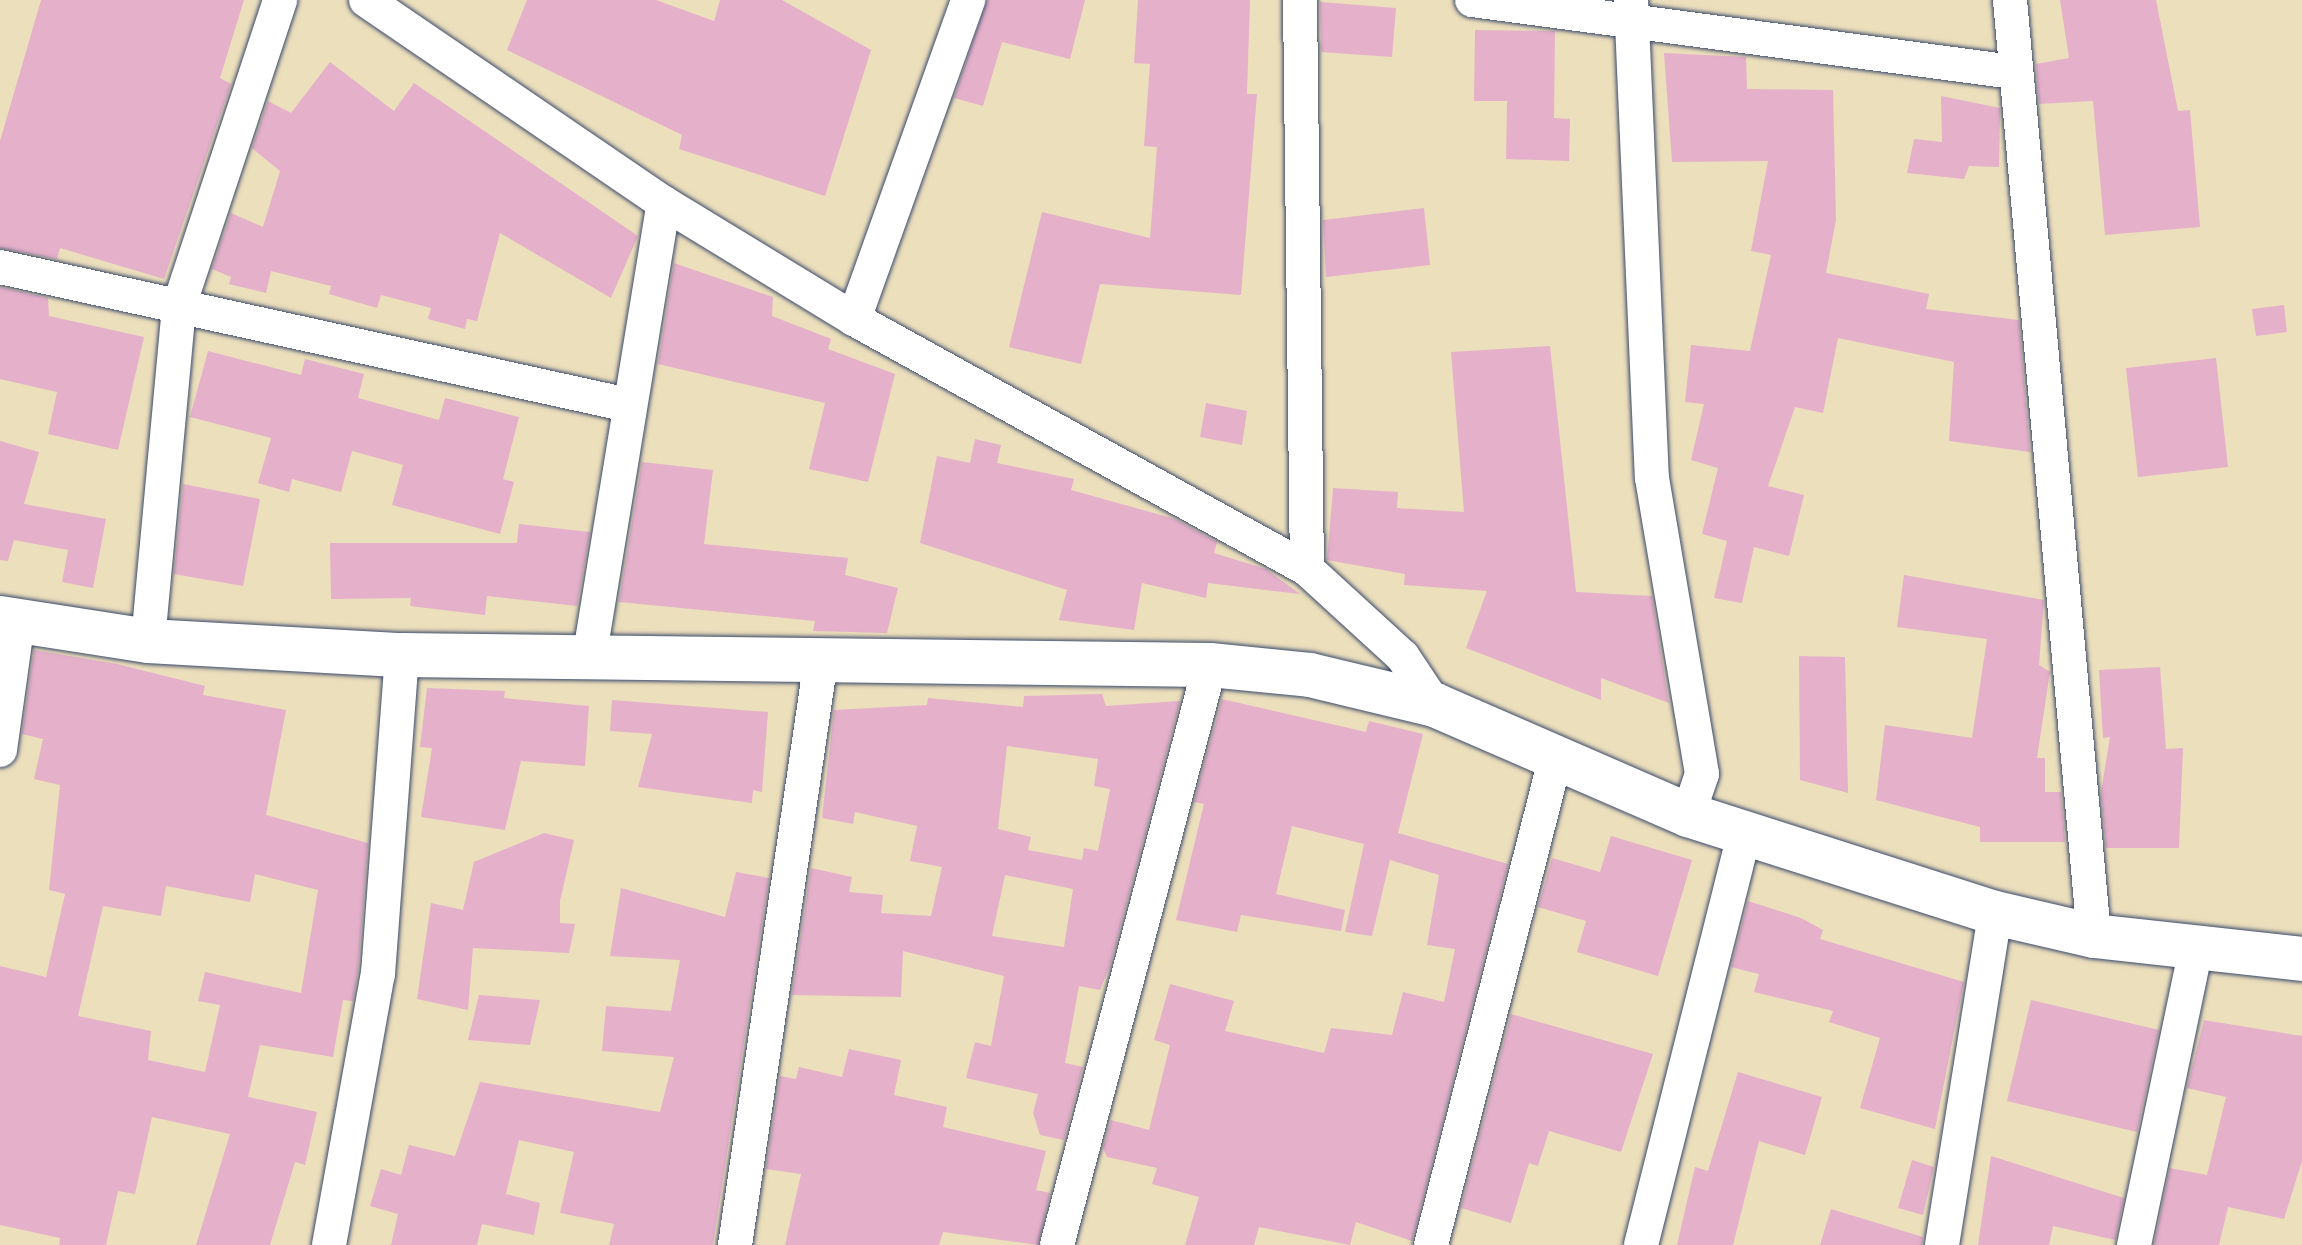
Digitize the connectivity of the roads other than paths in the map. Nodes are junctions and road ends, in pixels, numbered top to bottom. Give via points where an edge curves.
1 (280, 0) edge
2 (366, 0) edge
3 (968, 0) edge
4 (1300, 0) edge
5 (1472, 0) edge
6 (2010, 0) edge
7 (1631, 13) edge
8 (2013, 72) junction
9 (664, 203) junction
10 (0, 267) edge
11 (179, 306) junction
12 (854, 319) junction
13 (628, 405) junction
14 (1307, 569) junction
15 (9, 619) edge
16 (148, 641) junction
17 (590, 653) junction
18 (402, 655) junction
19 (821, 660) junction
20 (1210, 665) junction
21 (1435, 705) junction
22 (0, 750) edge
23 (1556, 756) junction
24 (1688, 815) junction
25 (1744, 835) junction
26 (1995, 913) junction
27 (2094, 936) junction
28 (2196, 949) junction
29 (2302, 959) edge
30 (329, 1245) edge
31 (735, 1245) edge
32 (1057, 1245) edge
33 (1431, 1245) edge
34 (1641, 1245) edge
35 (1942, 1245) edge
36 (2134, 1245) edge

1 - 11 street
2 - 9 street
3 - 12 street
4 - 14 street
5 - 7 street
6 - 8 street
7 - 8 street
7 - 24 street via 1652,478 1702,774
8 - 27 street
9 - 12 street
9 - 13 street
10 - 11 street
11 - 13 street
11 - 16 street
12 - 14 street
13 - 17 street
14 - 21 street via 1403,657
15 - 16 main road
15 - 22 street
16 - 18 main road
17 - 18 main road
17 - 19 main road
18 - 30 street via 378,974
19 - 20 main road
19 - 31 street
20 - 21 main road via 1310,675
20 - 32 street
21 - 23 main road
23 - 24 main road
23 - 33 street
24 - 25 main road
25 - 26 main road
25 - 34 street
26 - 27 main road
26 - 35 street
27 - 28 main road
28 - 29 main road
28 - 36 street

